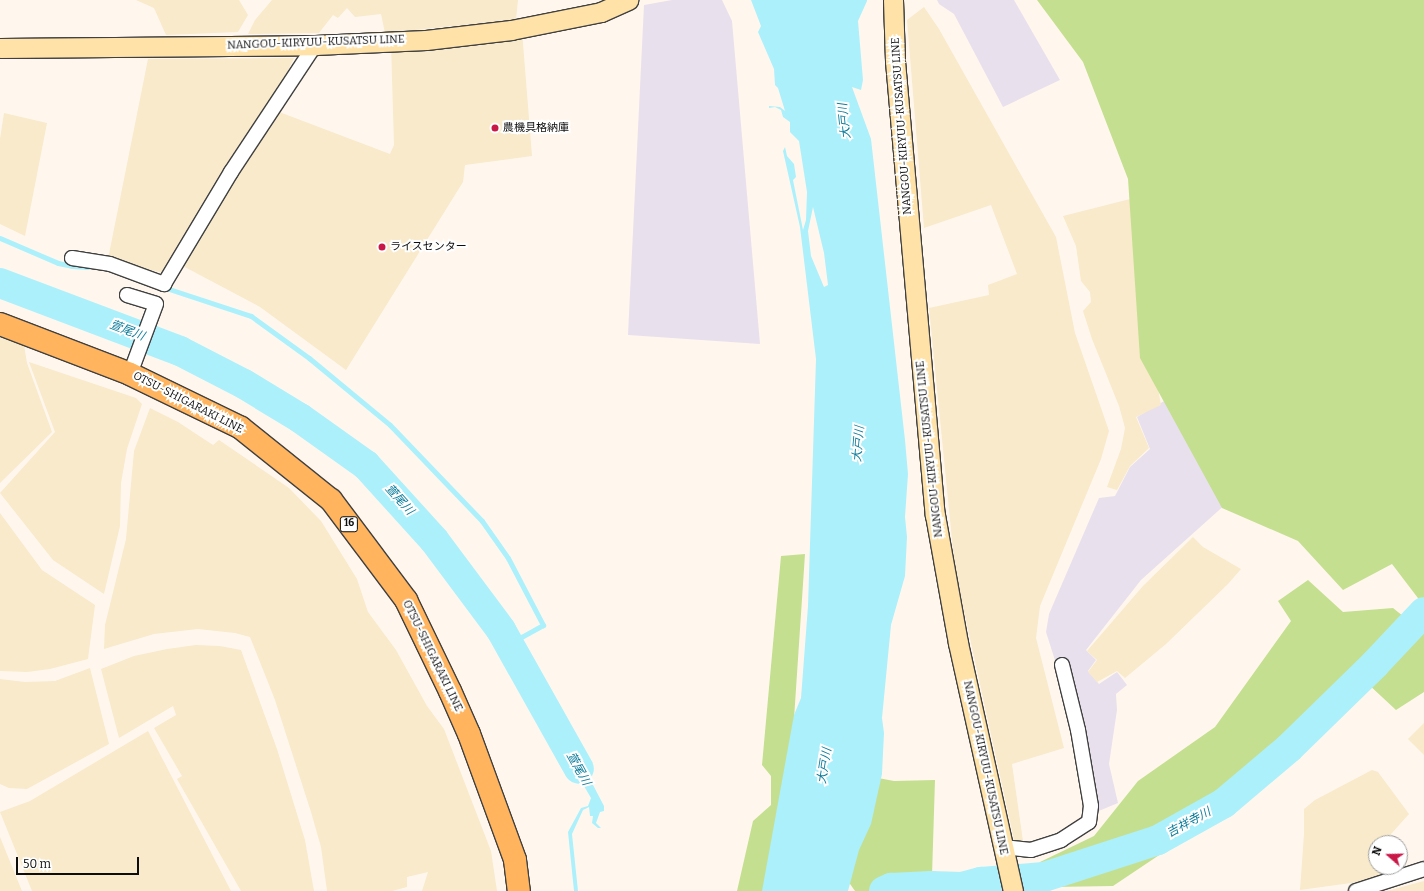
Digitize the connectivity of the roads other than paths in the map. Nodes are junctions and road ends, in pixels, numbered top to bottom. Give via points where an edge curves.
1 (628, 0) edge
2 (893, 0) edge
3 (315, 44) junction
4 (0, 48) edge
5 (72, 258) dead end
6 (127, 295) dead end
7 (0, 324) edge
8 (133, 366) junction
9 (1062, 664) dead end
10 (1003, 850) junction
11 (1424, 869) edge
12 (519, 891) edge
13 (1013, 891) edge
14 (1356, 891) edge

1 - 3 main road, NANGOU-KIRYUU-KUSATSU LINE via 601,12 511,30 426,40
2 - 10 main road, NANGOU-KIRYUU-KUSATSU LINE via 895,61 935,515 958,643
3 - 4 main road, NANGOU-KIRYUU-KUSATSU LINE
3 - 5 street via 231,172 164,284 110,264
6 - 8 street via 156,304
7 - 8 main road, OTSU-SHIGARAKI LINE / 16
8 - 12 main road, OTSU-SHIGARAKI LINE / 16 via 241,428 331,500 406,600 469,734 516,860
9 - 10 street via 1078,730 1091,806 1089,822 1061,840 1031,850
10 - 13 main road, NANGOU-KIRYUU-KUSATSU LINE
11 - 14 street

